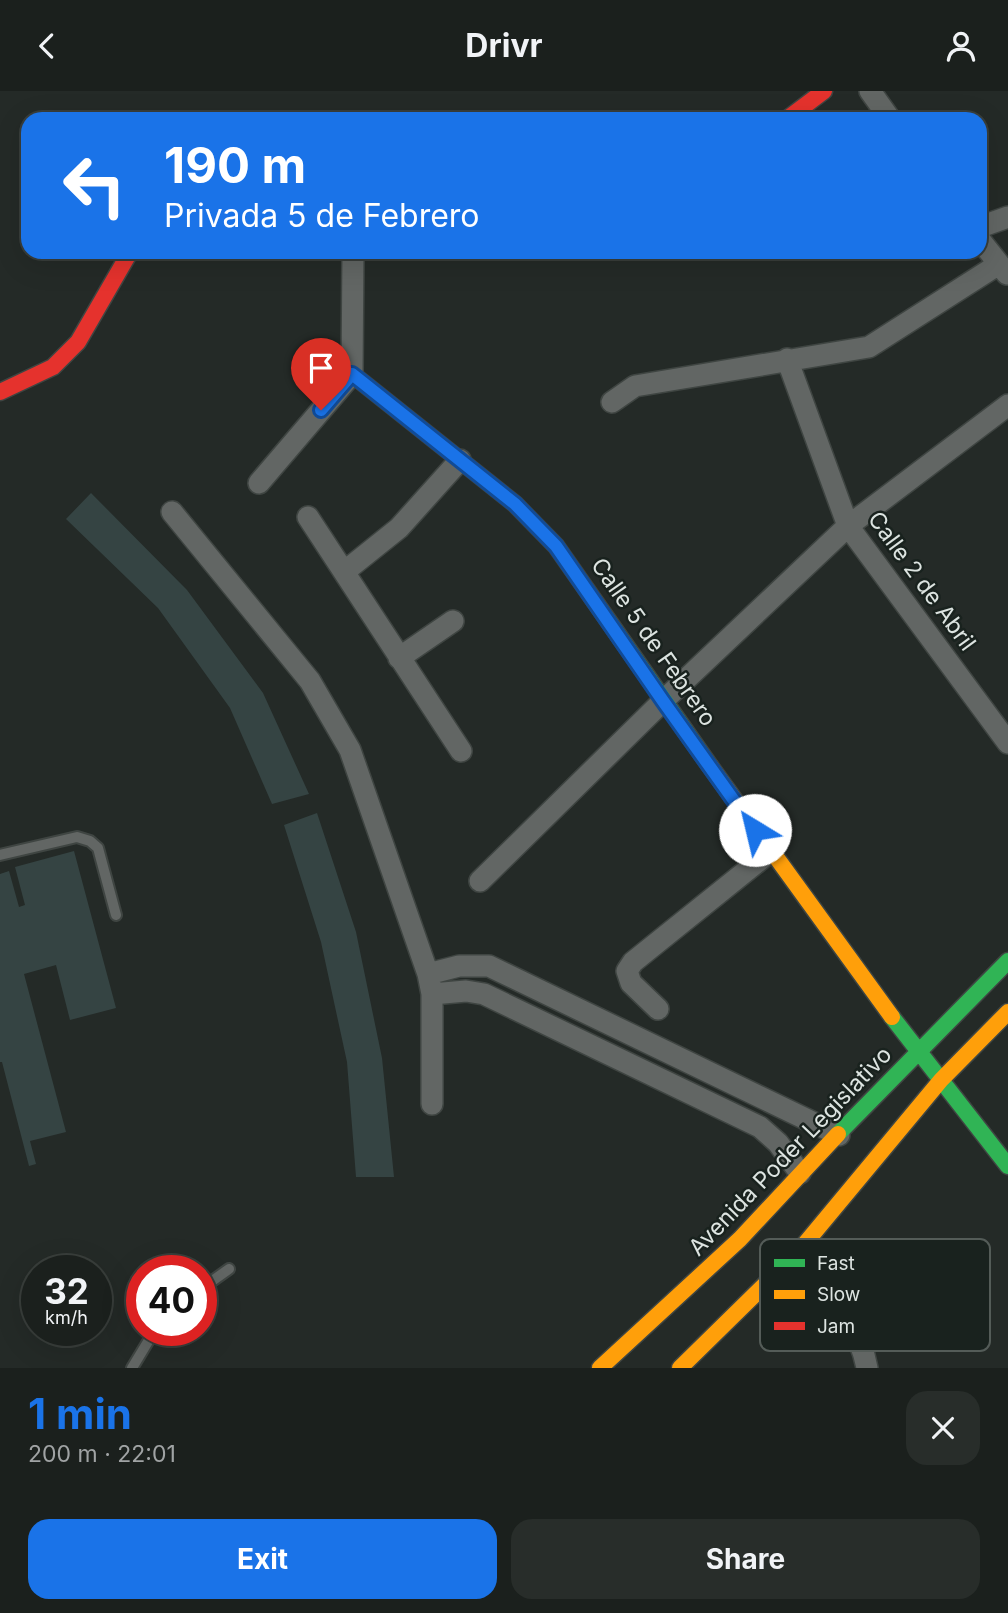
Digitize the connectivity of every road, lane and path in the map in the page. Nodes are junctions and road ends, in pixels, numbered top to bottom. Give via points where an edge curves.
1 (824, 91) edge
2 (870, 91) edge
3 (796, 112) edge
4 (885, 112) edge
5 (1008, 217) edge
6 (987, 224) edge
7 (987, 249) edge
8 (126, 259) edge
9 (353, 259) edge
10 (1004, 270) edge
11 (787, 359) junction
12 (352, 374) junction
13 (0, 392) edge
14 (612, 402) dead end
15 (1008, 405) edge
16 (460, 460) junction
17 (259, 483) dead end
18 (172, 512) dead end
19 (307, 517) dead end
20 (848, 526) junction
21 (344, 572) junction
22 (453, 621) dead end
23 (399, 658) junction
24 (663, 701) junction
25 (1008, 743) edge
26 (461, 751) dead end
27 (771, 851) junction
28 (0, 855) edge
29 (480, 881) dead end
30 (116, 915) dead end
31 (1008, 961) edge
32 (430, 984) junction
33 (658, 1009) dead end
34 (1008, 1012) edge
35 (918, 1053) junction
36 (941, 1080) junction
37 (432, 1104) dead end
38 (839, 1135) junction
39 (1008, 1165) edge
40 (800, 1173) junction
41 (809, 1239) edge
42 (229, 1269) dead end
43 (217, 1278) edge
44 (760, 1289) edge
45 (145, 1346) edge
46 (132, 1368) edge
47 (600, 1368) edge
48 (680, 1368) edge

1 - 3 street
2 - 4 street
5 - 6 street
7 - 10 street
8 - 13 street via 78,342 54,367
9 - 12 street
10 - 11 street via 869,347
11 - 14 street via 635,386
11 - 20 street, Calle 2 de Abril
12 - 16 street, Calle 5 de Febrero
12 - 17 street
15 - 20 street
16 - 21 street via 399,528
16 - 24 street, Calle 5 de Febrero via 515,504 556,546
18 - 32 street via 310,681 350,750
19 - 21 street
20 - 24 street
20 - 25 street, Calle 2 de Abril
21 - 23 street
22 - 23 street
23 - 26 street
24 - 27 street, Calle 5 de Febrero
24 - 29 street
27 - 33 street via 633,962 627,971 631,983
27 - 35 street, Calle 5 de Febrero
28 - 30 lane via 77,837 90,841 98,848
31 - 35 street, Avenida Poder Legislativo
32 - 37 street
32 - 38 street via 459,966 489,966
32 - 40 street via 484,994 760,1126
34 - 36 street
35 - 36 street, Calle 5 de Febrero
35 - 38 street, Avenida Poder Legislativo
36 - 39 street, Calle 5 de Febrero
36 - 41 street
38 - 40 street, Avenida Poder Legislativo
40 - 47 street, Avenida Poder Legislativo via 740,1239
42 - 43 lane
44 - 48 street
45 - 46 lane

